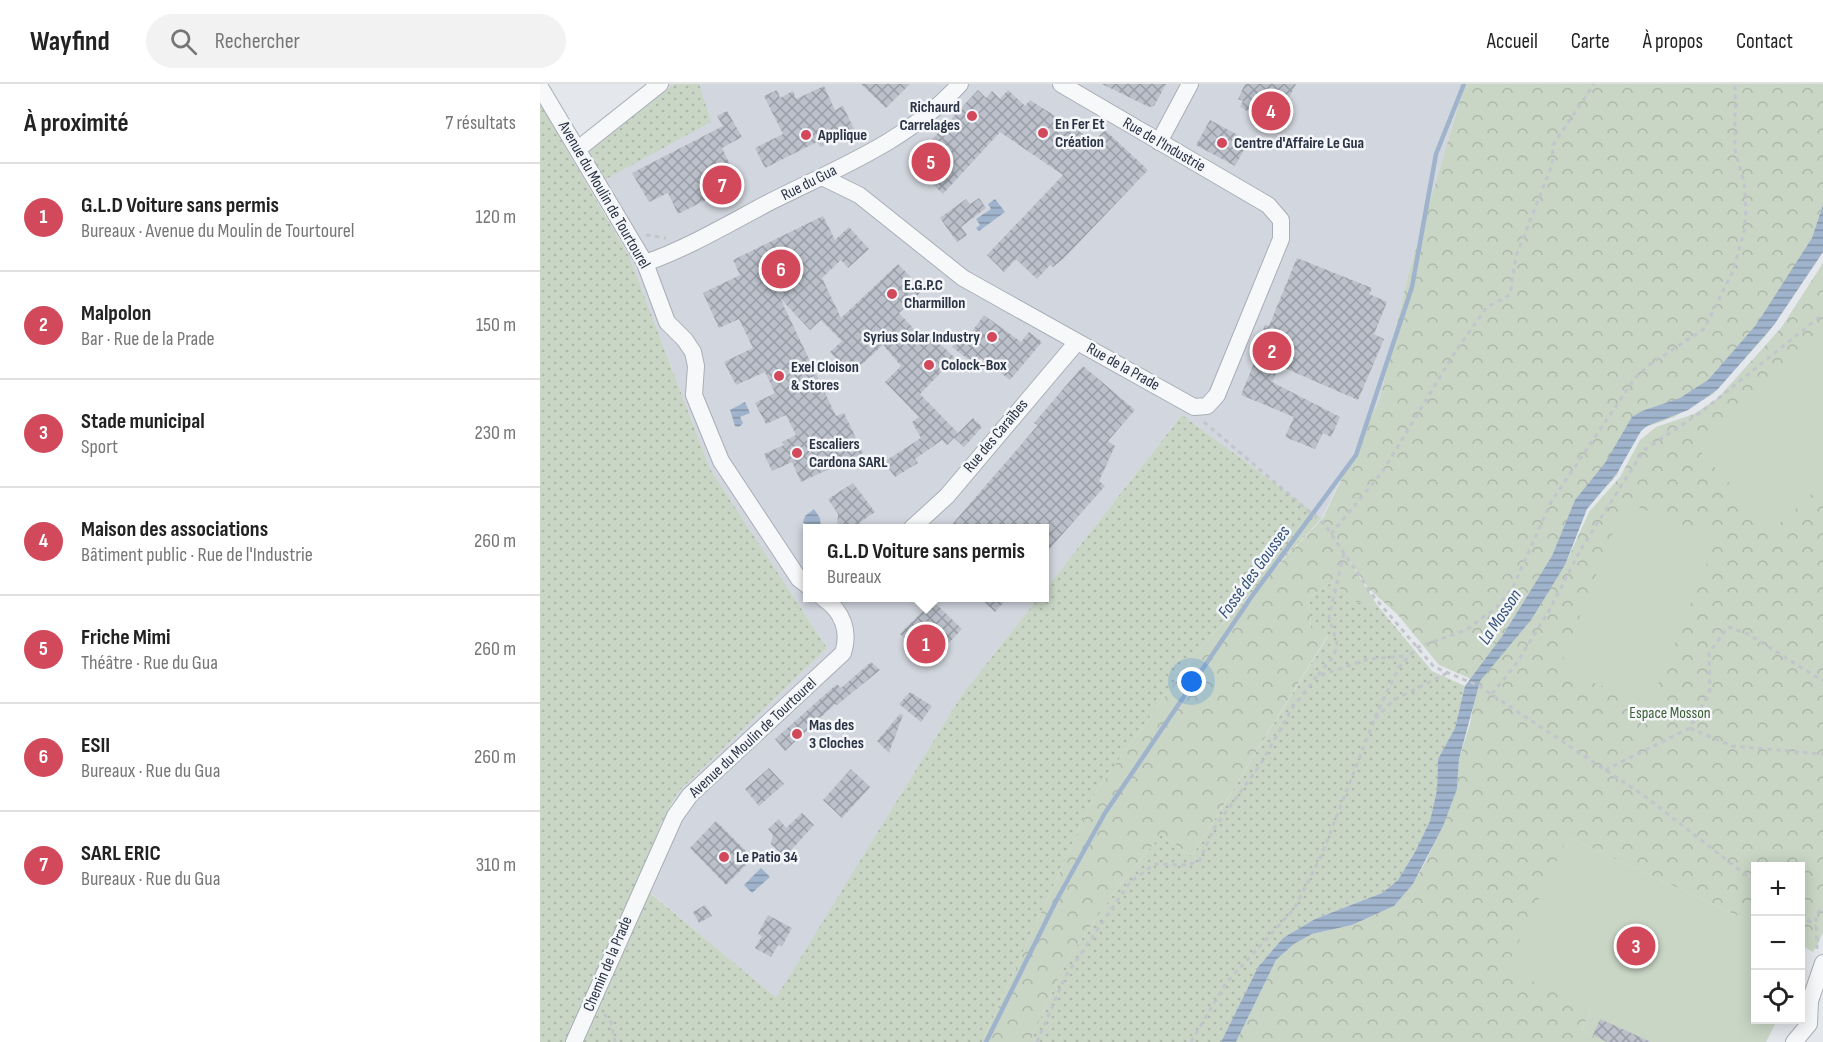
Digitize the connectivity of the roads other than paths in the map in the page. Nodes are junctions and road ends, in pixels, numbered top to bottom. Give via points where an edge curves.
1 (660, 84) edge
2 (960, 84) edge
3 (1061, 84) edge
4 (1190, 84) edge
5 (540, 87) edge
6 (1159, 142) junction
7 (578, 149) junction
8 (855, 159) junction
9 (822, 177) junction
10 (859, 195) junction
11 (645, 262) junction
12 (1077, 342) junction
13 (1194, 407) joint
14 (916, 524) edge
15 (803, 582) edge
16 (830, 602) edge
17 (642, 886) joint
18 (1819, 958) edge
19 (1816, 1026) edge
20 (574, 1042) edge
21 (1794, 1042) edge

1 - 7 street
2 - 8 street, Rue du Gua via 939,108 912,128
3 - 6 street, Rue de l'Industrie
4 - 6 street
5 - 7 street, Avenue du Moulin de Tourtourel
6 - 13 street, Rue de l'Industrie via 1268,205 1281,220 1281,239 1217,395 1207,406
7 - 11 street, Avenue du Moulin de Tourtourel
8 - 9 street, Rue du Gua
8 - 10 street
9 - 10 street, Rue de la Prade
9 - 11 street, Rue du Gua
10 - 12 street, Rue de la Prade via 963,278
11 - 15 street, Avenue du Moulin de Tourtourel via 667,322 693,352 694,395 721,461
12 - 13 street, Rue de la Prade
12 - 14 street, Rue des Caraïbes via 946,496
16 - 17 street, Avenue du Moulin de Tourtourel via 844,621 848,638 843,653 690,795 675,816
17 - 20 street, Chemin de la Prade
18 - 19 street via 1810,1001
19 - 21 street

